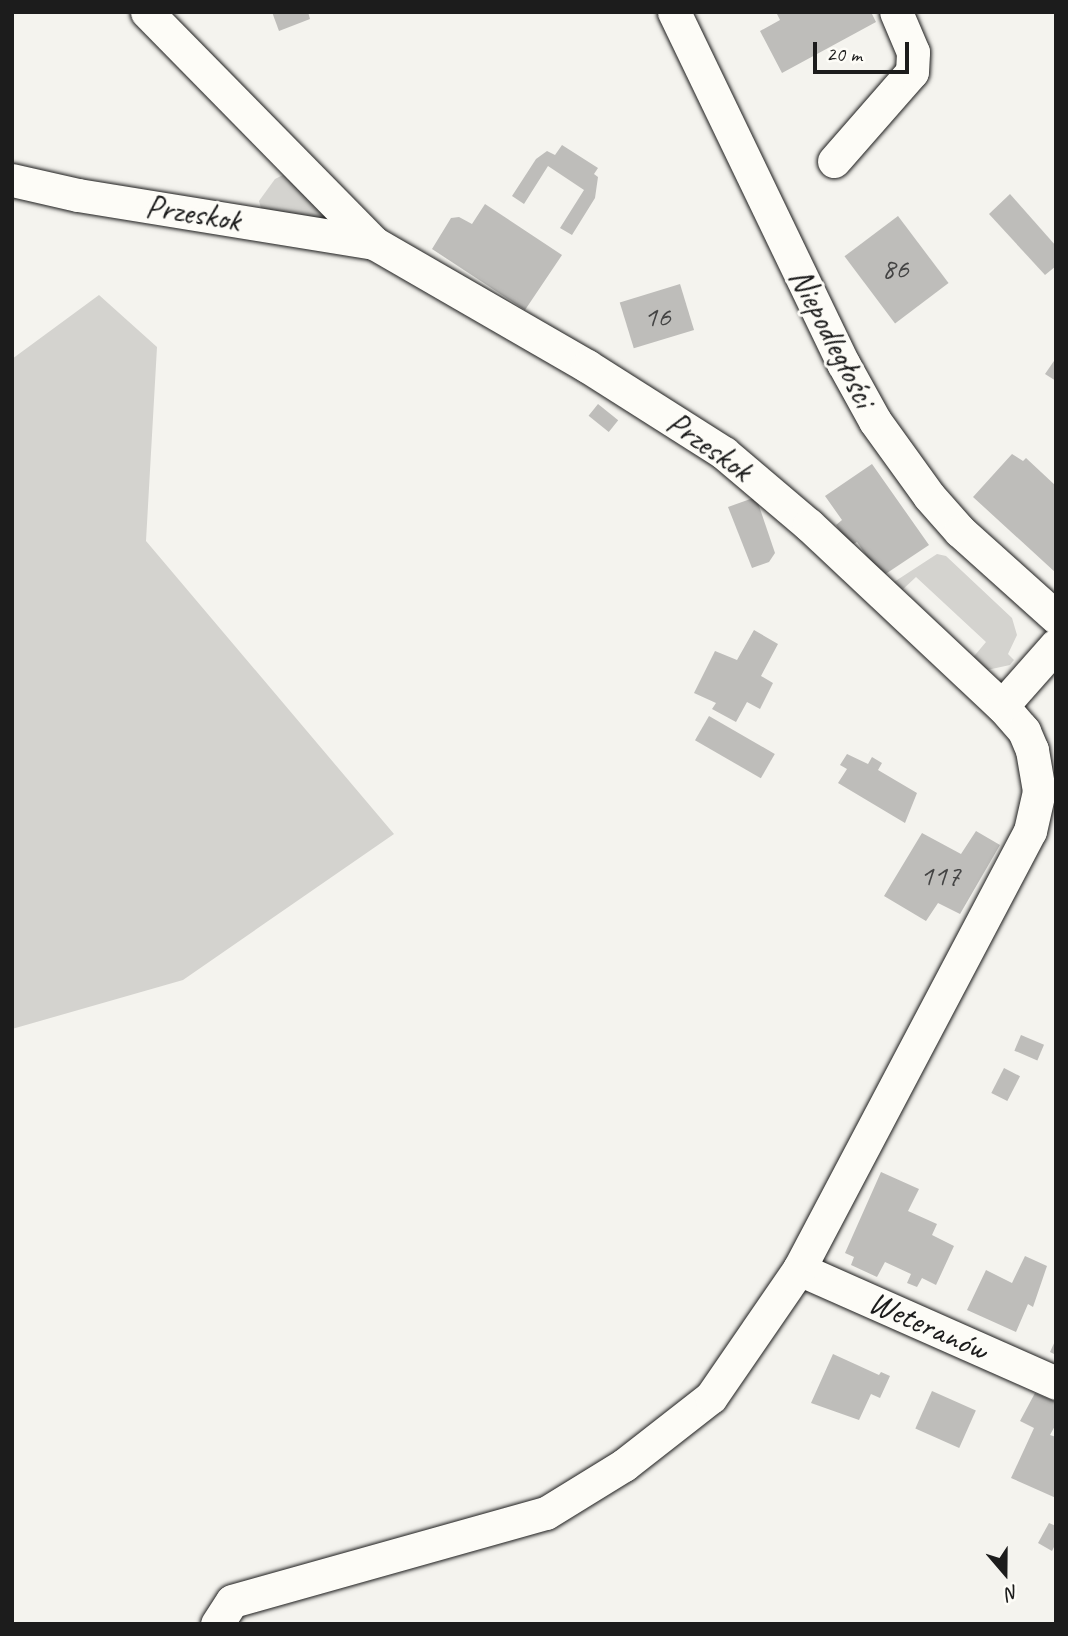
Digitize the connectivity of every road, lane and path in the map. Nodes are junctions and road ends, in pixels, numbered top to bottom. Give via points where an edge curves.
1 (147, 12) edge
2 (674, 12) edge
3 (896, 12) edge
4 (834, 161) dead end
5 (12, 180) edge
6 (374, 243) junction
7 (1056, 617) edge
8 (1056, 645) edge
9 (1002, 706) junction
10 (799, 1269) junction
11 (1056, 1383) edge
12 (217, 1624) edge

1 - 6 street, Przeskok
2 - 7 street, Niepodległości via 875,421 960,531
3 - 4 street via 913,52 912,72
5 - 6 street, Przeskok
6 - 9 street, Przeskok via 587,366 724,453 809,525
8 - 9 street
9 - 10 street, Przeskok via 1024,731 1032,750 1039,791 1030,831
10 - 11 street, Weteranów
10 - 12 street, Przeskok via 711,1397 624,1465 546,1513 232,1601

